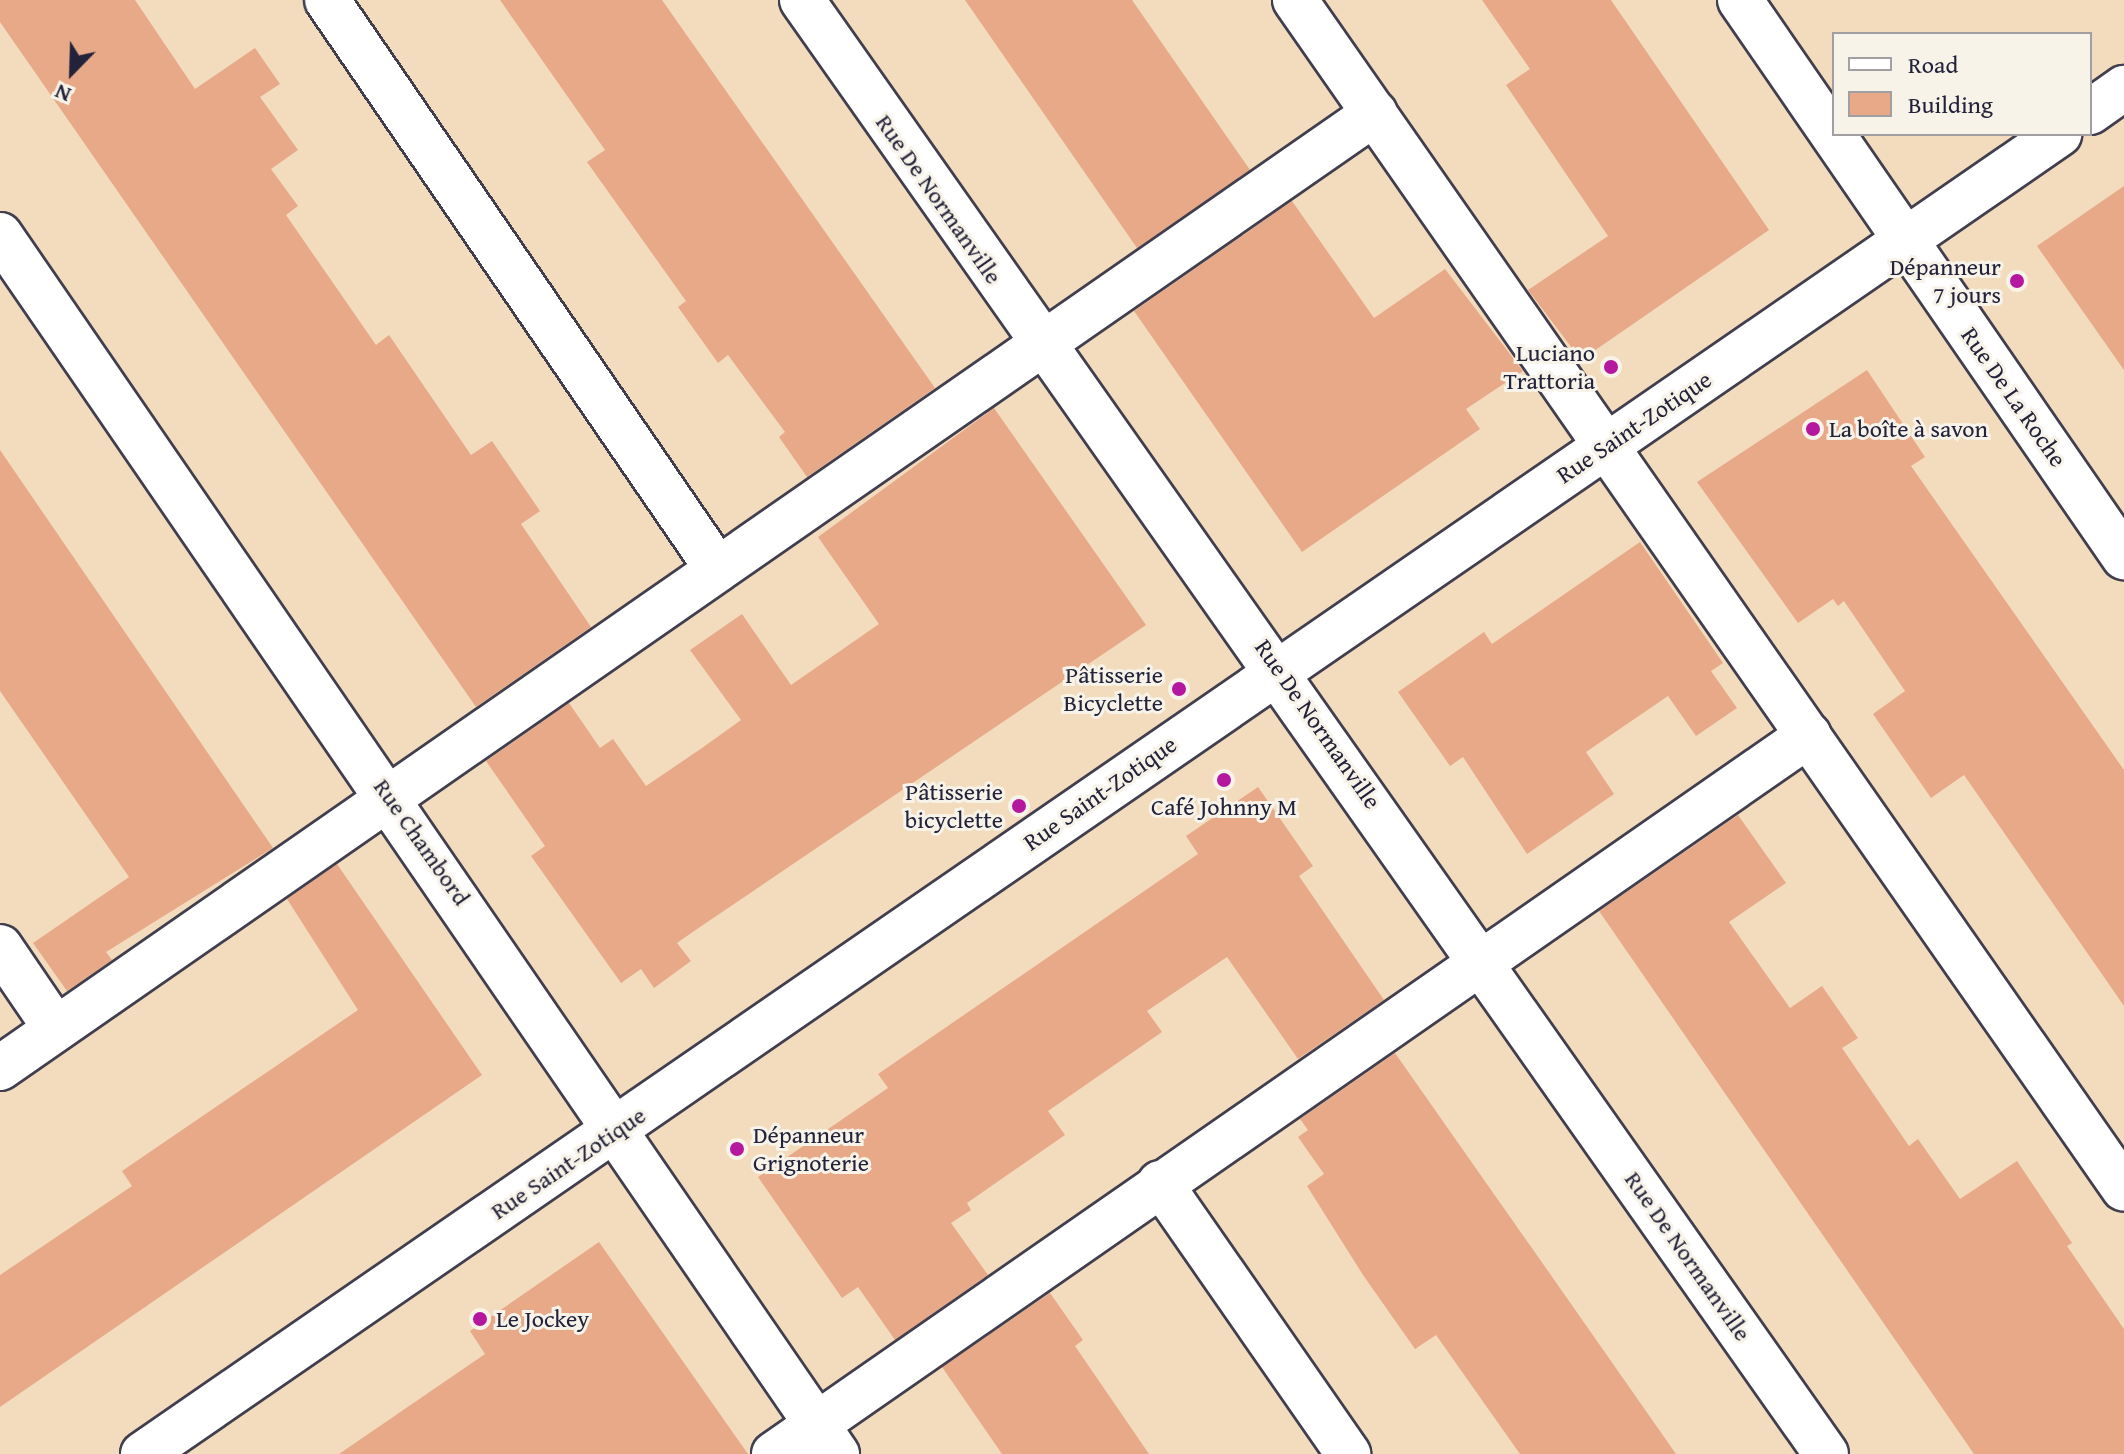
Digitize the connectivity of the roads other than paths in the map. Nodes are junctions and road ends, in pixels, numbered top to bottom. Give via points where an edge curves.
1 (327, 0) edge
2 (802, 0) edge
3 (1295, 0) edge
4 (1740, 0) edge
5 (2124, 88) edge
6 (2092, 111) edge
7 (1375, 113) junction
8 (1832, 132) edge
9 (1835, 136) edge
10 (2056, 136) edge
11 (0, 235) edge
12 (1907, 240) junction
13 (1038, 343) junction
14 (1608, 444) junction
15 (2124, 557) edge
16 (716, 567) junction
17 (1279, 668) junction
18 (1809, 735) junction
19 (390, 796) junction
20 (0, 947) edge
21 (1482, 959) junction
22 (56, 1029) junction
23 (0, 1068) edge
24 (619, 1128) junction
25 (1160, 1183) junction
26 (2124, 1189) edge
27 (827, 1439) edge
28 (143, 1454) edge
29 (774, 1454) edge
30 (1348, 1454) edge
31 (1826, 1454) edge

1 - 16 street
2 - 13 street, Rue De Normanville
3 - 7 street
4 - 8 street, Rue De La Roche
5 - 6 street
7 - 13 street
7 - 14 street
9 - 12 street, Rue De La Roche
10 - 12 street, Rue Saint-Zotique
11 - 19 street, Rue Chambord
12 - 14 street, Rue Saint-Zotique
12 - 15 street, Rue De La Roche
13 - 16 street
13 - 17 street, Rue De Normanville
14 - 17 street, Rue Saint-Zotique
14 - 18 street
16 - 19 street
17 - 21 street, Rue De Normanville
17 - 24 street, Rue Saint-Zotique
18 - 21 street
18 - 26 street
19 - 22 street
19 - 24 street, Rue Chambord
20 - 22 street
21 - 25 street
21 - 31 street, Rue De Normanville
22 - 23 street
24 - 27 street, Rue Chambord
24 - 28 street, Rue Saint-Zotique
25 - 27 street
25 - 30 street
27 - 29 street

